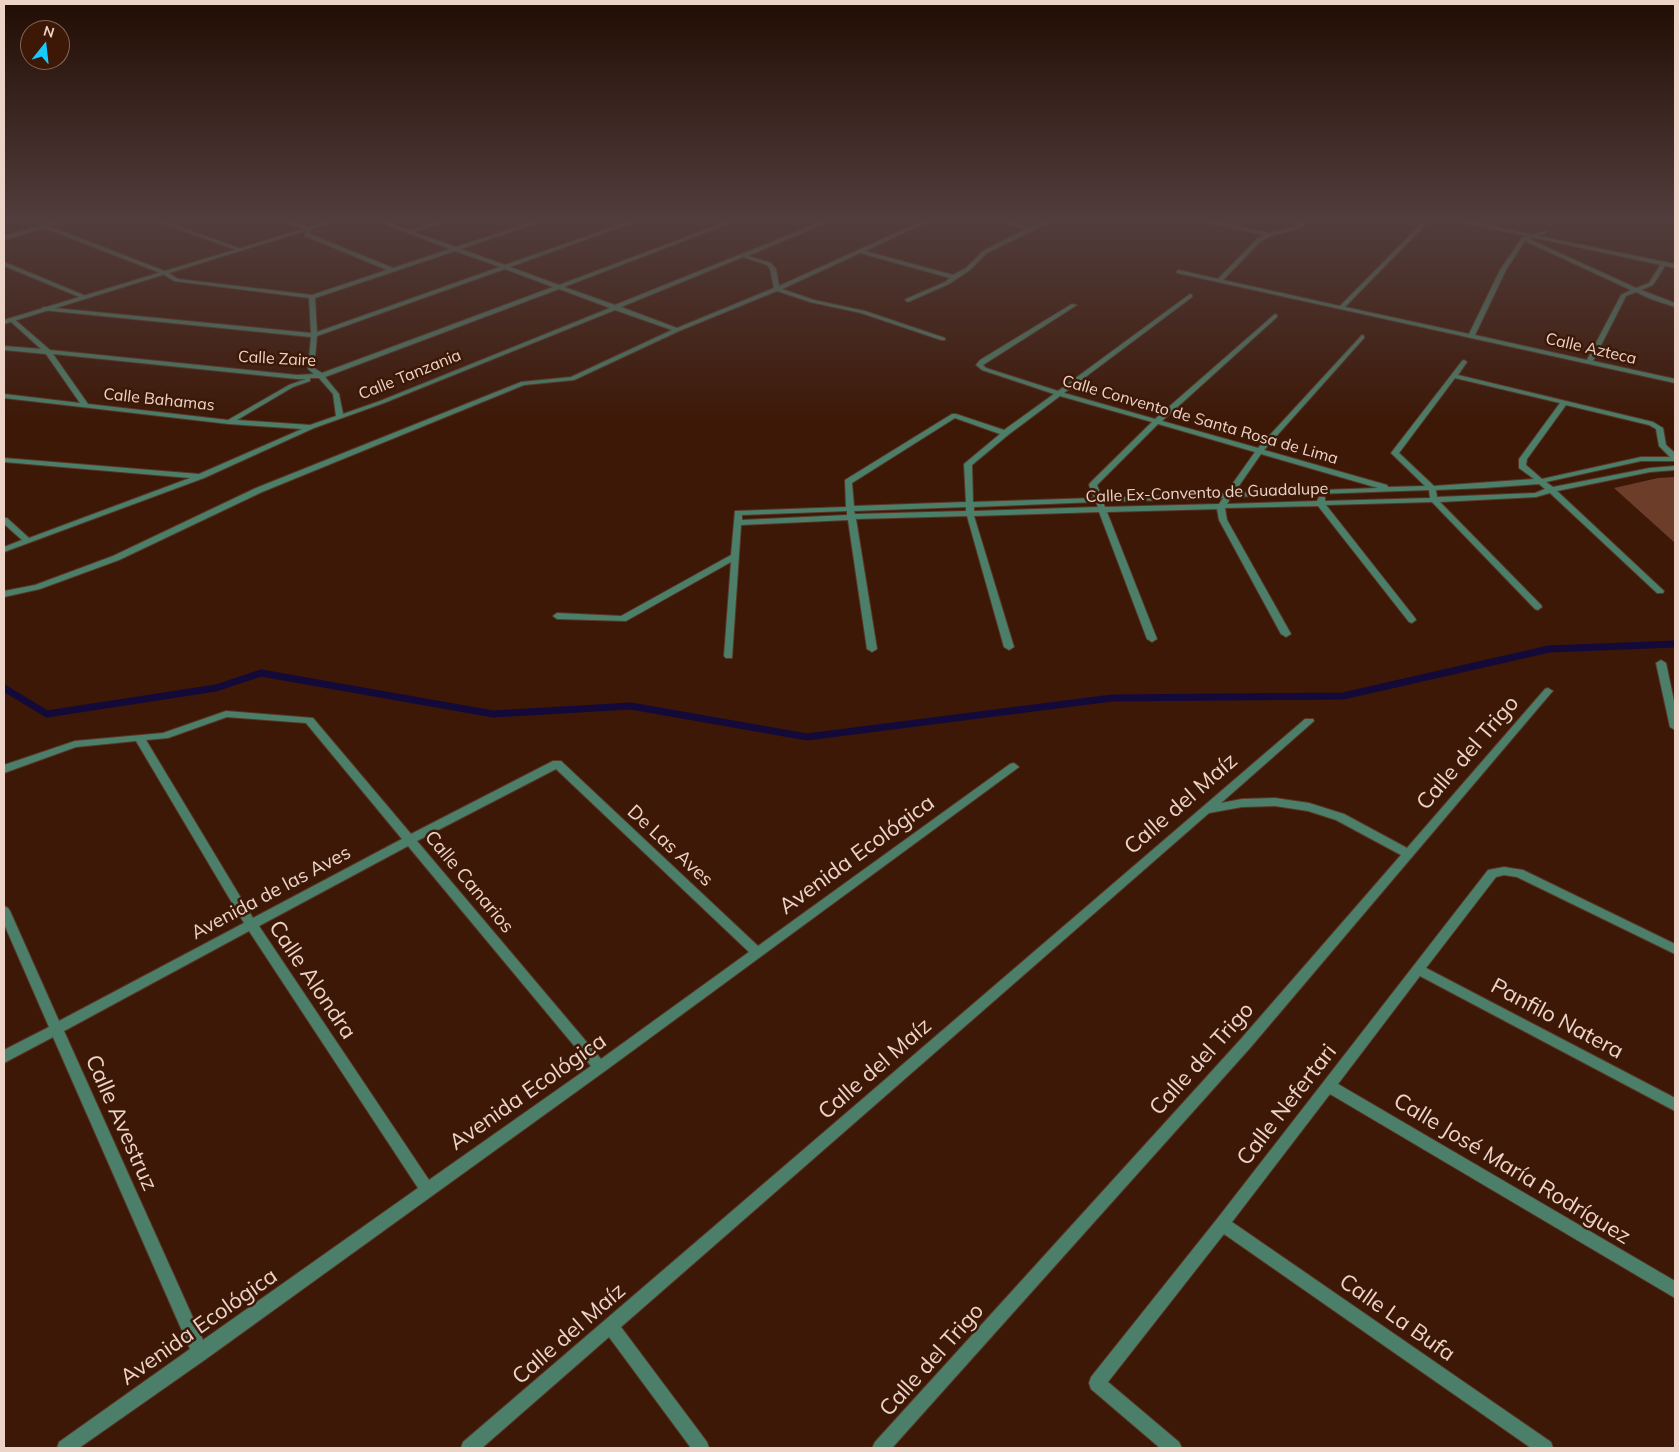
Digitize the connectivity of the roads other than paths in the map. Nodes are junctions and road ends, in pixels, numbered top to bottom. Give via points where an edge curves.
1 (66, 290) edge
2 (108, 290) edge
3 (254, 290) edge
4 (333, 290) edge
5 (441, 290) edge
6 (549, 290) edge
7 (569, 290) edge
8 (659, 290) edge
9 (775, 290) edge
10 (779, 290) edge
11 (931, 290) edge
12 (1260, 290) edge
13 (1359, 290) edge
14 (1493, 290) edge
15 (1634, 290) edge
16 (1637, 290) edge
17 (1190, 296) dead end
18 (84, 297) junction
19 (312, 297) junction
20 (908, 300) dead end
21 (1074, 305) dead end
22 (1675, 305) edge
23 (615, 307) junction
24 (1342, 307) junction
25 (44, 309) junction
26 (1275, 316) dead end
27 (11, 319) junction
28 (4, 322) edge
29 (677, 330) junction
30 (314, 335) junction
31 (1471, 336) junction
32 (1362, 337) dead end
33 (943, 339) dead end
34 (4, 348) edge
35 (48, 352) junction
36 (1464, 362) dead end
37 (1589, 362) junction
38 (321, 376) junction
39 (1454, 376) junction
40 (1675, 381) edge
41 (1058, 393) junction
42 (4, 396) edge
43 (1564, 402) junction
44 (86, 406) junction
45 (340, 418) junction
46 (229, 422) junction
47 (1156, 422) junction
48 (312, 427) junction
49 (1005, 433) junction
50 (1259, 451) junction
51 (1675, 458) edge
52 (4, 460) edge
53 (1675, 468) edge
54 (202, 476) junction
55 (1542, 481) junction
56 (1432, 488) junction
57 (1393, 489) junction
58 (1551, 490) junction
59 (1326, 492) junction
60 (1228, 496) junction
61 (1099, 500) junction
62 (1420, 500) junction
63 (1434, 500) junction
64 (1320, 503) junction
65 (968, 505) junction
66 (1221, 506) junction
67 (1102, 510) junction
68 (851, 512) junction
69 (970, 514) junction
70 (4, 520) edge
71 (736, 524) junction
72 (28, 540) junction
73 (4, 550) edge
74 (734, 557) junction
75 (1660, 591) dead end
76 (4, 594) edge
77 (1538, 607) dead end
78 (557, 616) dead end
79 (1412, 620) dead end
80 (1286, 634) dead end
81 (1152, 639) dead end
82 (1009, 647) dead end
83 (872, 649) dead end
84 (729, 656) dead end
85 (1662, 663) dead end
86 (1548, 691) dead end
87 (1309, 722) dead end
88 (1675, 727) edge
89 (139, 737) junction
90 (557, 764) joint
91 (1014, 767) dead end
92 (4, 769) edge
93 (1206, 810) junction
94 (409, 840) junction
95 (1409, 854) junction
96 (4, 911) edge
97 (251, 924) junction
98 (1675, 949) edge
99 (758, 953) junction
100 (1419, 970) junction
101 (56, 1029) junction
102 (4, 1057) edge
103 (600, 1067) junction
104 (1328, 1085) junction
105 (1675, 1105) edge
106 (427, 1190) junction
107 (1222, 1224) junction
108 (1675, 1290) edge
109 (611, 1326) junction
110 (200, 1353) junction
111 (65, 1448) edge
112 (470, 1448) edge
113 (701, 1448) edge
114 (882, 1448) edge
115 (1173, 1448) edge
116 (1545, 1448) edge

1 - 18 street
2 - 18 street
3 - 19 street
4 - 19 street
5 - 30 street
6 - 38 street, Calle Zaire
7 - 23 street
8 - 23 street, Calle Tanzania
9 - 29 street
10 - 33 street via 863,312
11 - 20 street
12 - 24 street, Calle Azteca
13 - 24 street
14 - 31 street
15 - 37 street via 1624,294
16 - 22 street
17 - 41 street
18 - 25 street
19 - 30 street
21 - 41 street, Calle Convento de Santa Rosa de Lima via 979,365
23 - 29 street
23 - 45 street, Calle Tanzania
24 - 31 street, Calle Azteca
25 - 27 street
25 - 30 street
26 - 47 street
27 - 28 street
27 - 35 street
29 - 76 street via 572,379 523,383 342,455 259,490 116,558 37,587
30 - 38 street via 311,369
31 - 37 street, Calle Azteca
32 - 50 street
34 - 35 street, Calle Zaire
35 - 38 street, Calle Zaire via 297,377
35 - 44 street
36 - 39 street
37 - 40 street, Calle Azteca
38 - 45 street via 336,394
38 - 46 street via 291,386
39 - 43 street
39 - 56 street via 1395,453
41 - 47 street, Calle Convento de Santa Rosa de Lima
41 - 49 street
42 - 44 street, Calle Bahamas
43 - 51 street via 1651,423 1659,428 1663,446
43 - 55 street via 1523,459 1522,466
44 - 46 street, Calle Bahamas
45 - 48 street, Calle Tanzania
46 - 48 street, Calle Bahamas
47 - 50 street, Calle Convento de Santa Rosa de Lima
47 - 61 street via 1093,485
48 - 54 street, Calle Tanzania
49 - 65 street via 968,464
49 - 68 street via 954,415 848,482
50 - 57 street, Calle Convento de Santa Rosa de Lima
50 - 60 street
51 - 55 street, Calle Ex-Convento de Guadalupe via 1641,460
52 - 54 street
53 - 58 street, Calle Ex-Convento de Guadalupe
54 - 72 street, Calle Tanzania
55 - 56 street, Calle Ex-Convento de Guadalupe
55 - 58 street
56 - 57 street, Calle Ex-Convento de Guadalupe
56 - 63 street
57 - 59 street, Calle Ex-Convento de Guadalupe
57 - 62 street, Calle Convento de Santa Rosa de Lima
58 - 63 street, Calle Ex-Convento de Guadalupe via 1536,495
58 - 75 street
59 - 60 street, Calle Ex-Convento de Guadalupe
59 - 64 street
60 - 61 street, Calle Ex-Convento de Guadalupe
60 - 66 street
61 - 65 street, Calle Ex-Convento de Guadalupe
61 - 67 street
62 - 63 street, Calle Ex-Convento de Guadalupe
62 - 64 street, Calle Ex-Convento de Guadalupe
63 - 77 street
64 - 66 street, Calle Ex-Convento de Guadalupe
64 - 79 street
65 - 68 street, Calle Ex-Convento de Guadalupe
65 - 69 street
66 - 67 street, Calle Ex-Convento de Guadalupe
66 - 80 street via 1223,520
67 - 69 street, Calle Ex-Convento de Guadalupe
67 - 81 street
68 - 69 street, Calle Ex-Convento de Guadalupe
68 - 71 street, Calle Ex-Convento de Guadalupe
68 - 71 street, Calle Ex-Convento de Guadalupe via 738,513
68 - 83 street
69 - 82 street
70 - 72 street
71 - 74 street
72 - 73 street, Calle Tanzania
74 - 78 street via 623,619
74 - 84 street
85 - 88 street
86 - 95 street, Calle del Trigo
87 - 93 street, Calle del Maíz
89 - 92 street via 75,744
89 - 94 street, Calle Canarios via 164,736 226,714 309,720
89 - 97 street, Calle Alondra
90 - 94 street, Avenida de las Aves
90 - 99 street, De Las Aves
91 - 99 street, Avenida Ecológica
93 - 95 street via 1242,803 1275,802 1309,807 1340,817
93 - 109 street, Calle del Maíz
94 - 97 street, Avenida de las Aves
94 - 103 street, Calle Canarios
95 - 114 street, Calle del Trigo via 1245,1044
96 - 101 street, Calle Avestruz
97 - 101 street, Avenida de las Aves
97 - 106 street, Calle Alondra
98 - 100 street, Calle Nefertari via 1519,873 1504,871 1492,873
99 - 103 street, Avenida Ecológica
100 - 104 street, Calle Nefertari
100 - 105 street, Panfilo Natera
101 - 102 street, Avenida de las Aves
101 - 110 street, Calle Avestruz
103 - 106 street, Avenida Ecológica
104 - 107 street, Calle Nefertari
104 - 108 street, Calle José María Rodríguez
106 - 110 street, Avenida Ecológica
107 - 115 street, Calle Nefertari via 1097,1383
107 - 116 street, Calle La Bufa
109 - 112 street, Calle del Maíz
109 - 113 street
110 - 111 street, Avenida Ecológica

